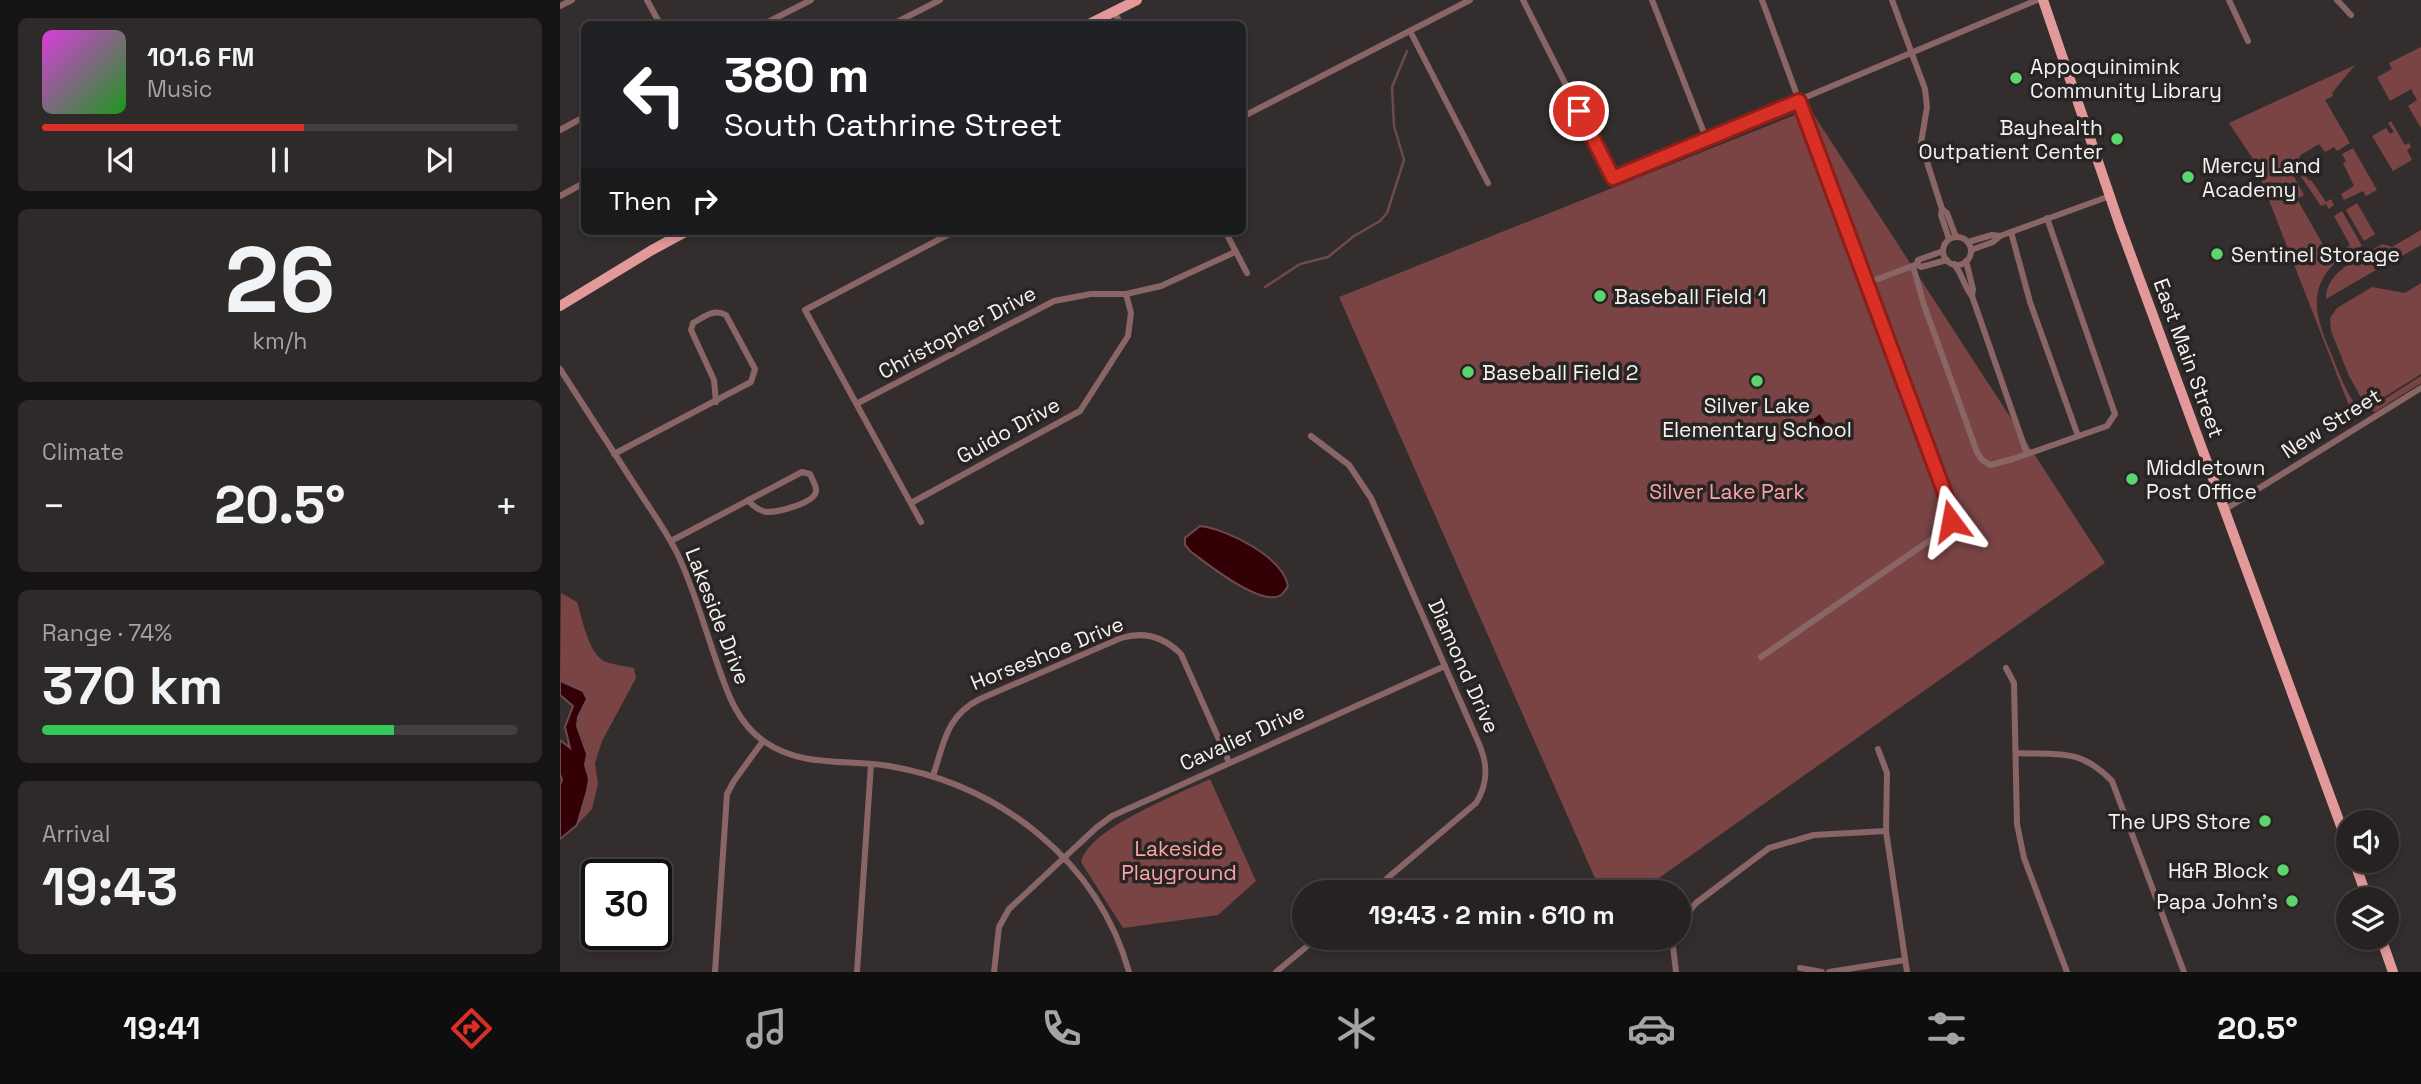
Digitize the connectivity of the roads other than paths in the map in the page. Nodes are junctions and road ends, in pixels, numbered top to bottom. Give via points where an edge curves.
1 (572, 0) edge
2 (647, 0) edge
3 (811, 0) edge
4 (940, 0) edge
5 (1137, 0) edge
6 (1470, 0) edge
7 (1523, 0) edge
8 (1651, 0) edge
9 (1762, 0) edge
10 (1892, 0) edge
11 (2037, 0) edge
12 (2043, 0) edge
13 (2229, 0) edge
14 (2337, 0) edge
15 (560, 6) edge
16 (1114, 12) junction
17 (2351, 15) dead end
18 (658, 21) edge
19 (770, 21) edge
20 (898, 21) edge
21 (1095, 21) edge
22 (1119, 21) edge
23 (1410, 31) junction
24 (2248, 41) dead end
25 (1912, 54) junction
26 (1799, 101) junction
27 (1246, 115) edge
28 (581, 119) edge
29 (560, 130) edge
30 (1706, 138) junction
31 (1488, 183) dead end
32 (581, 185) edge
33 (560, 196) edge
34 (2110, 196) junction
35 (2047, 218) junction
36 (2011, 232) junction
37 (680, 235) edge
38 (947, 235) edge
39 (1227, 235) edge
40 (1952, 238) junction
41 (1969, 246) junction
42 (1943, 251) junction
43 (1235, 252) junction
44 (1947, 260) junction
45 (1966, 261) junction
46 (1954, 264) junction
47 (1915, 265) junction
48 (1247, 273) dead end
49 (1867, 283) junction
50 (1126, 294) junction
51 (1972, 296) junction
52 (560, 306) edge
53 (560, 369) edge
54 (2421, 388) edge
55 (716, 402) junction
56 (858, 404) junction
57 (1311, 436) dead end
58 (2078, 436) junction
59 (614, 454) junction
60 (2027, 454) junction
61 (748, 500) junction
62 (911, 503) junction
63 (2224, 509) junction
64 (920, 522) dead end
65 (671, 541) junction
66 (1761, 657) dead end
67 (1445, 666) junction
68 (2006, 668) dead end
69 (763, 741) junction
70 (1878, 749) dead end
71 (2016, 753) junction
72 (1229, 762) junction
73 (871, 764) junction
74 (933, 776) junction
75 (2336, 812) edge
76 (1886, 831) junction
77 (1064, 857) junction
78 (1385, 880) edge
79 (1691, 909) edge
80 (1303, 950) edge
81 (1673, 950) edge
82 (2385, 950) edge
83 (1905, 960) junction
84 (1800, 968) dead end
85 (715, 972) edge
86 (857, 972) edge
87 (994, 972) edge
88 (1129, 972) edge
89 (1276, 972) edge
90 (1676, 972) edge
91 (1822, 972) edge
92 (1829, 972) edge
93 (1907, 972) edge
94 (2067, 972) edge
95 (2184, 972) edge
96 (2393, 972) edge

1 - 15 street
2 - 18 street
3 - 19 street
4 - 20 street
5 - 16 main road
6 - 23 street
7 - 30 street via 1613,178
8 - 30 street
9 - 26 street
10 - 25 street
11 - 25 street
12 - 34 main road, East Main Street
13 - 24 street
14 - 17 street
16 - 21 main road
16 - 22 street
23 - 27 street
23 - 31 street
25 - 26 street
25 - 40 street via 1927,98 1923,152
26 - 30 street
26 - 49 street
28 - 29 street
32 - 33 street
34 - 35 street
34 - 63 main road, East Main Street
35 - 36 street
35 - 58 street via 2115,414 2107,426
36 - 41 street via 1993,242
36 - 58 street via 2030,302
37 - 52 main road
38 - 56 street via 805,310
39 - 43 street
40 - 41 street
40 - 42 street
41 - 45 street
42 - 44 street
42 - 47 street via 1917,260
43 - 48 street
43 - 50 street, Christopher Drive via 1161,286
44 - 46 street
44 - 47 street
45 - 46 street
45 - 51 street
46 - 51 street
47 - 49 street
47 - 60 street via 1924,304 1977,452 1990,465
49 - 66 street via 1951,510 1951,521 1939,534
50 - 56 street, Christopher Drive via 1054,301
50 - 62 street, Guido Drive via 1128,337 1080,411
51 - 60 street
53 - 59 street, Lakeside Drive
54 - 63 street, New Street
55 - 55 street via 751,382 755,369 726,315 720,312 693,323 691,330 714,380
55 - 59 street
56 - 62 street
57 - 67 street, Diamond Drive via 1339,456 1364,486
58 - 60 street
59 - 65 street, Lakeside Drive
61 - 61 street via 802,472 810,474 817,489 808,502 767,512
61 - 65 street
62 - 64 street
63 - 75 main road, East Main Street
65 - 69 street, Lakeside Drive via 727,691 744,722
67 - 72 street, Cavalier Drive
67 - 78 street, Diamond Drive via 1484,756 1484,787 1471,808
68 - 71 street via 2014,682
69 - 73 street, Lakeside Drive via 800,758
69 - 85 street via 727,794
70 - 76 street via 1887,773
71 - 94 street via 2017,824 2024,858
71 - 95 street via 2083,758 2112,781
72 - 74 street, Horseshoe Drive via 1181,654 1167,642 1138,634 962,709 951,723
72 - 77 street, Cavalier Drive via 1112,816
73 - 74 street, Lakeside Drive
73 - 86 street
74 - 77 street, Lakeside Drive via 1005,809
76 - 79 street via 1814,835 1769,848
76 - 83 street
77 - 87 street, Cavalier Drive via 1003,918 996,937
77 - 88 street, Lakeside Drive via 1099,903
80 - 89 street
81 - 90 street
82 - 96 main road
83 - 92 street
83 - 93 street
84 - 91 street

